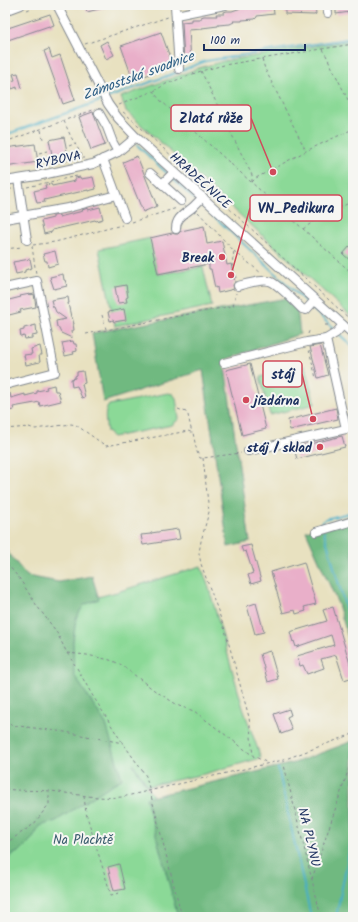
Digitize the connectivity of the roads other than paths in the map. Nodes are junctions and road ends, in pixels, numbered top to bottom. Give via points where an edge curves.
1 (21, 5) edge
2 (57, 5) edge
3 (175, 5) edge
4 (225, 5) edge
5 (5, 11) edge
6 (176, 15) junction
7 (180, 69) dead end
8 (99, 113) dead end
9 (136, 137) junction
10 (118, 152) junction
11 (103, 160) junction
12 (174, 172) junction
13 (150, 173) dead end
14 (18, 179) junction
15 (5, 181) edge
16 (162, 184) junction
17 (116, 195) junction
18 (202, 197) junction
19 (179, 205) road end
20 (23, 216) junction
21 (125, 218) dead end
22 (5, 219) edge
23 (176, 229) dead end
24 (28, 244) road end
25 (238, 286) road end
26 (5, 288) edge
27 (315, 300) junction
28 (343, 325) junction
29 (353, 334) edge
30 (326, 338) junction
31 (224, 363) dead end
32 (5, 385) edge
33 (248, 451) road end
34 (353, 521) edge
35 (316, 532) dead end

1 - 5 street
2 - 9 street, HRADEČNICE via 103,94 118,118
3 - 6 street
4 - 6 street
6 - 7 street
8 - 10 street
9 - 10 street, RYBOVA
9 - 12 street, HRADEČNICE
10 - 11 street, RYBOVA
11 - 14 street, RYBOVA
11 - 17 street
12 - 16 street
12 - 18 street, HRADEČNICE
13 - 16 street
14 - 15 street, RYBOVA
14 - 20 street
16 - 19 street
17 - 20 street via 68,208
17 - 21 street
18 - 23 street via 177,221
18 - 27 street, HRADEČNICE
20 - 22 street
20 - 24 street
25 - 27 street via 270,281 306,310
26 - 32 street via 36,281 56,372
27 - 28 street, HRADEČNICE
28 - 29 street, HRADEČNICE
28 - 30 street via 336,334
30 - 31 street
30 - 33 street via 346,429
34 - 35 street

